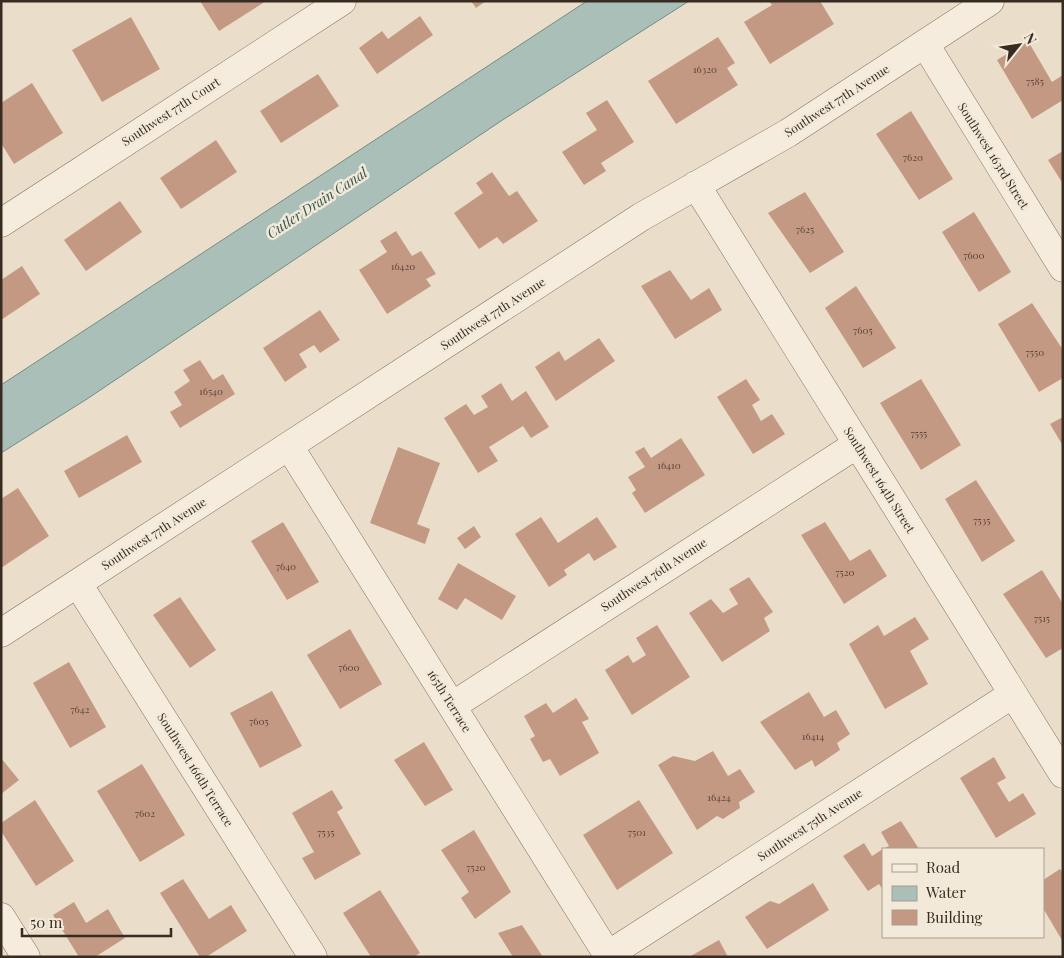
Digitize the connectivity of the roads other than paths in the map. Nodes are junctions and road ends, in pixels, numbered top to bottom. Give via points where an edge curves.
1 (342, 1) edge
2 (990, 1) edge
3 (925, 44) junction
4 (696, 185) junction
5 (1, 223) edge
6 (1063, 268) edge
7 (856, 445) junction
8 (289, 446) junction
9 (78, 584) junction
10 (1, 634) edge
11 (1013, 694) junction
12 (452, 706) junction
13 (1063, 774) edge
14 (1, 917) edge
15 (608, 956) edge
16 (26, 957) edge
17 (313, 957) edge

1 - 5 street, Southwest 77th Court
2 - 3 street, Southwest 77th Avenue
3 - 4 street, Southwest 77th Avenue via 788,133
3 - 6 street, Southwest 163rd Street
4 - 7 street, Southwest 164th Street
4 - 8 street, Southwest 77th Avenue via 641,217
7 - 11 street, Southwest 164th Street
7 - 12 street, Southwest 76th Avenue
8 - 9 street, Southwest 77th Avenue
8 - 12 street, 165th Terrace
9 - 10 street, Southwest 77th Avenue
9 - 17 street, Southwest 166th Terrace
11 - 13 street, Southwest 164th Street
11 - 15 street, Southwest 75th Avenue
12 - 15 street, 165th Terrace
14 - 16 street

